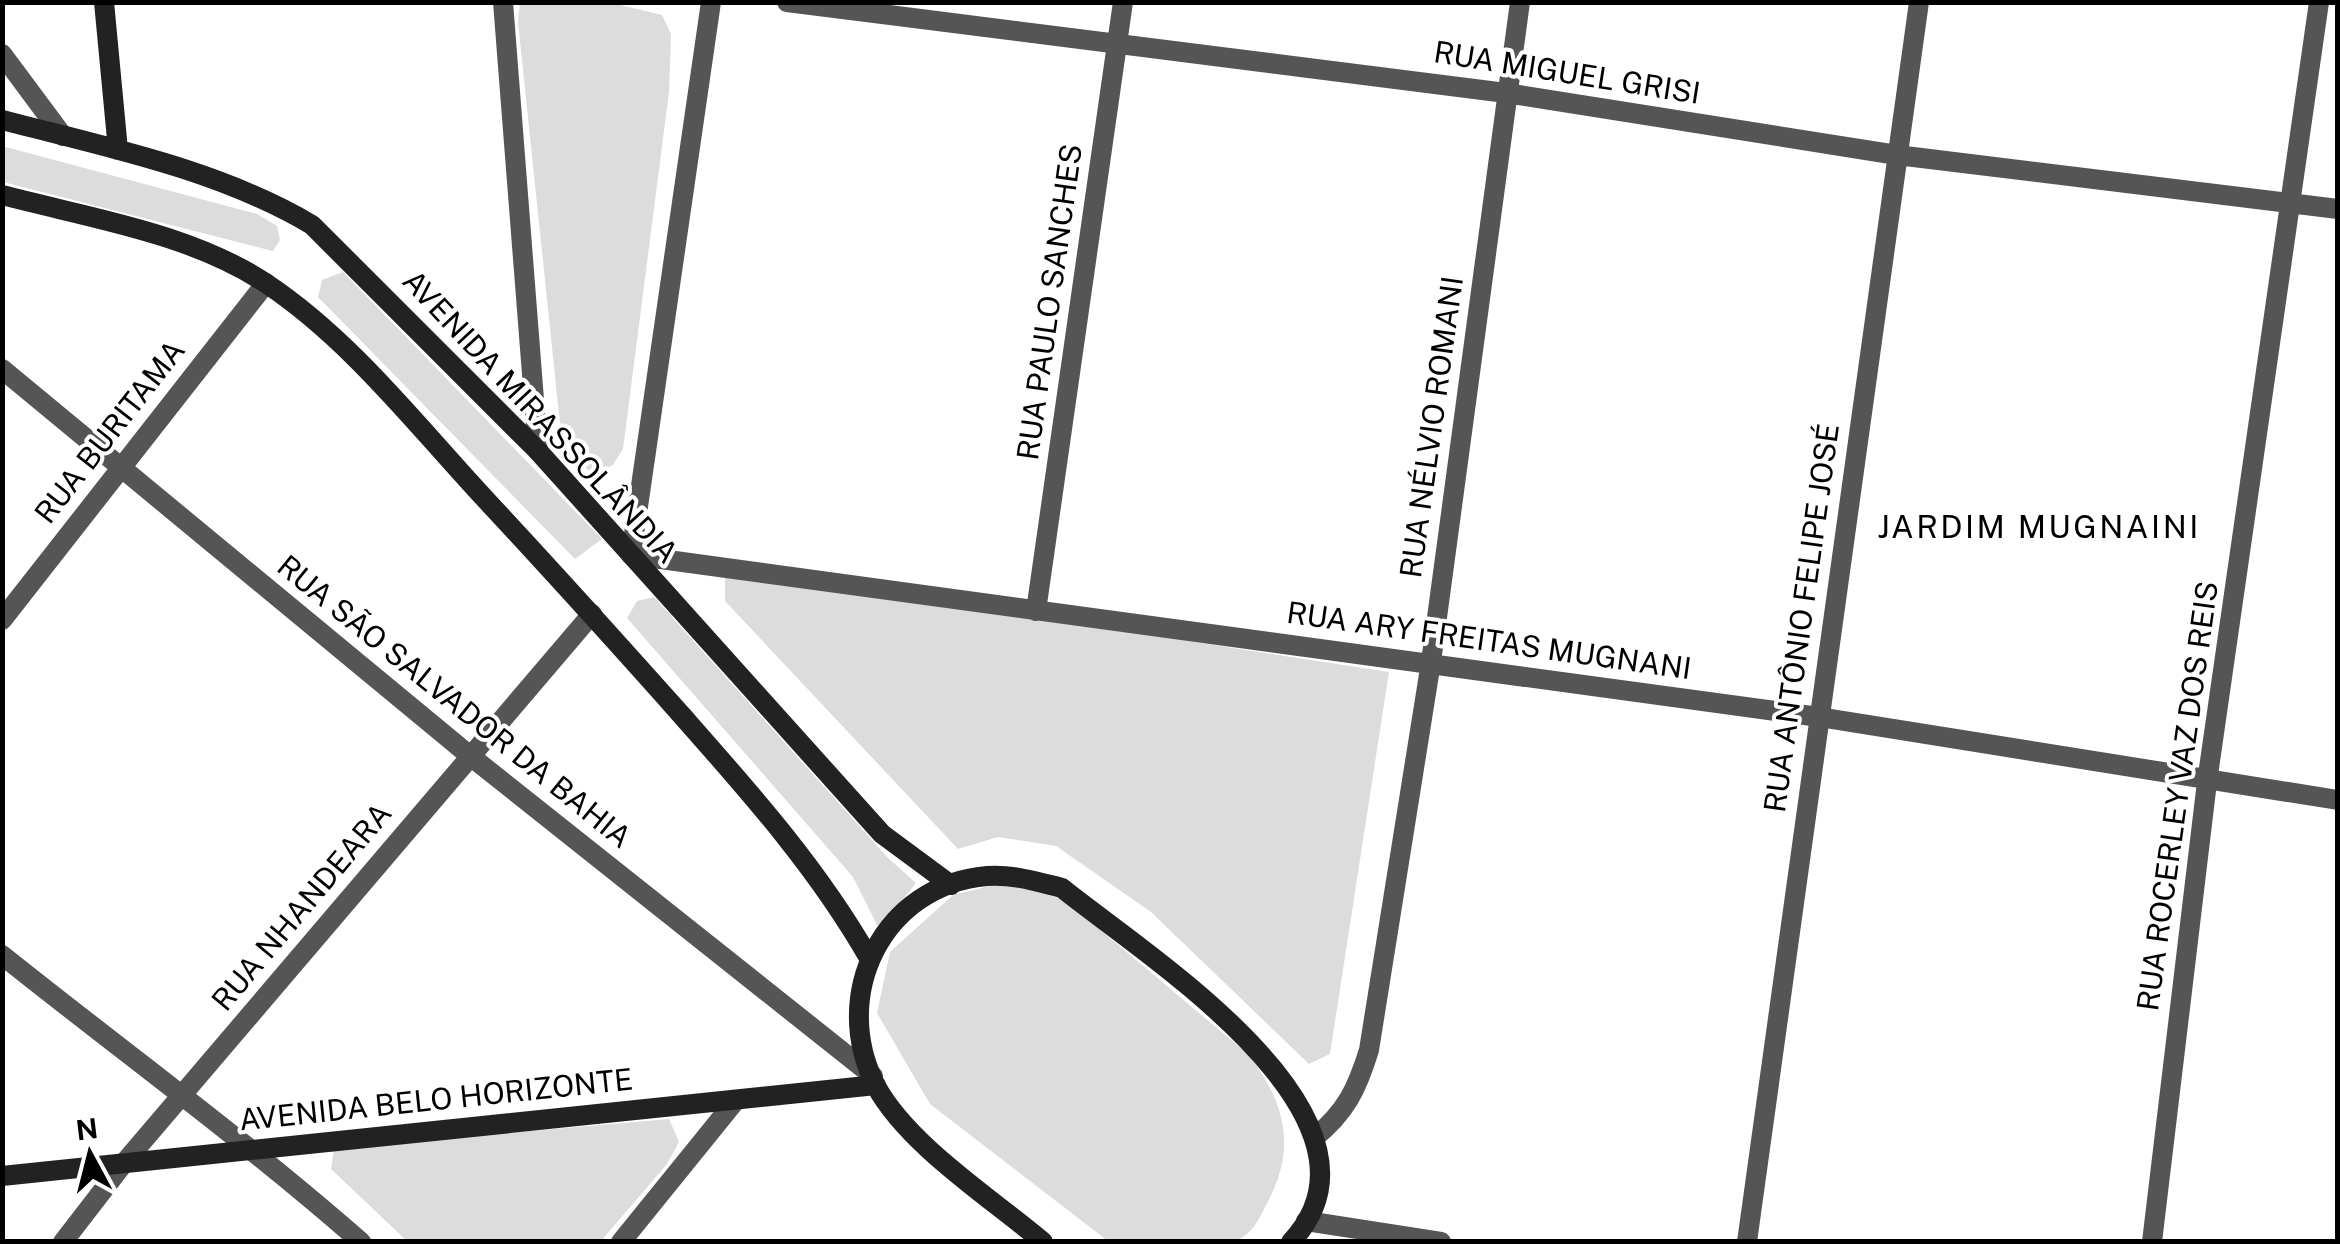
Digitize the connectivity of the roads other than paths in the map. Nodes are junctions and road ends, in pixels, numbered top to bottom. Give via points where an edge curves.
1 (104, 2) edge
2 (502, 2) edge
3 (711, 2) edge
4 (787, 2) edge
5 (1123, 2) edge
6 (1520, 2) edge
7 (1920, 2) edge
8 (2319, 2) edge
9 (1118, 42) junction
10 (2, 54) edge
11 (1506, 93) junction
12 (2, 120) edge
13 (63, 136) junction
14 (118, 150) junction
15 (1897, 155) junction
16 (2, 195) edge
17 (2293, 203) junction
18 (2338, 210) edge
19 (266, 283) junction
20 (2, 369) edge
21 (538, 451) junction
22 (118, 468) junction
23 (631, 555) junction
24 (1036, 611) junction
25 (592, 614) junction
26 (2, 620) edge
27 (1431, 662) junction
28 (1818, 718) junction
29 (469, 755) junction
30 (2206, 782) junction
31 (2338, 800) edge
32 (951, 886) junction
33 (2, 955) edge
34 (870, 958) junction
35 (874, 1080) junction
36 (181, 1098) junction
37 (736, 1100) junction
38 (1314, 1138) junction
39 (255, 1149) junction
40 (124, 1162) junction
41 (2, 1176) edge
42 (1300, 1234) edge
43 (63, 1242) edge
44 (362, 1242) edge
45 (621, 1242) edge
46 (1043, 1242) edge
47 (1441, 1242) edge
48 (1747, 1242) edge
49 (2152, 1242) edge

1 - 14 main road
2 - 21 street
3 - 23 street
4 - 9 street, RUA MIGUEL GRISI
5 - 9 street, RUA PAULO SANCHES
6 - 11 street, RUA NÉLVIO ROMANI
7 - 15 street, RUA ANTÔNIO FELIPE JOSÉ
8 - 17 street, RUA ROCERLEY VAZ DOS REIS
9 - 11 street, RUA MIGUEL GRISI
9 - 24 street, RUA PAULO SANCHES
10 - 13 street
11 - 15 street, RUA MIGUEL GRISI
11 - 27 street, RUA NÉLVIO ROMANI
12 - 13 main road, AVENIDA MIRASSOLÂNDIA
13 - 14 main road, AVENIDA MIRASSOLÂNDIA
14 - 21 main road, AVENIDA MIRASSOLÂNDIA via 274,202 312,225
15 - 17 street, RUA MIGUEL GRISI
15 - 28 street, RUA ANTÔNIO FELIPE JOSÉ
16 - 19 main road via 210,254
17 - 18 street, RUA MIGUEL GRISI
17 - 30 street, RUA ROCERLEY VAZ DOS REIS
19 - 22 street, RUA BURITAMA
19 - 25 main road via 358,362
20 - 22 street, RUA SÃO SALVADOR DA BAHIA
21 - 23 main road, AVENIDA MIRASSOLÂNDIA
22 - 26 street, RUA BURITAMA
22 - 29 street, RUA SÃO SALVADOR DA BAHIA
23 - 24 street, RUA ARY FREITAS MUGNANI
23 - 32 main road, AVENIDA MIRASSOLÂNDIA via 882,834
24 - 27 street, RUA ARY FREITAS MUGNANI
25 - 29 street, RUA NHANDEARA
25 - 34 main road via 786,833
27 - 28 street, RUA ARY FREITAS MUGNANI
27 - 38 street, RUA NÉLVIO ROMANI via 1369,1050 1342,1115
28 - 30 street, RUA ARY FREITAS MUGNANI
28 - 48 street, RUA ANTÔNIO FELIPE JOSÉ
29 - 35 street, RUA SÃO SALVADOR DA BAHIA
29 - 36 street, RUA NHANDEARA
30 - 31 street, RUA ARY FREITAS MUGNANI
30 - 49 street, RUA ROCERLEY VAZ DOS REIS
32 - 34 main road via 893,924
32 - 38 main road via 986,876 1062,888 1252,1041 1282,1075
33 - 36 street
34 - 35 main road via 857,994 858,1036
35 - 37 main road, AVENIDA BELO HORIZONTE
35 - 46 main road via 913,1133
36 - 39 street
36 - 40 street, RUA NHANDEARA
37 - 39 main road, AVENIDA BELO HORIZONTE
37 - 45 street
38 - 42 main road via 1316,1195
39 - 40 main road, AVENIDA BELO HORIZONTE
39 - 44 street
40 - 41 main road, AVENIDA BELO HORIZONTE
40 - 43 street, RUA NHANDEARA
42 - 47 street

